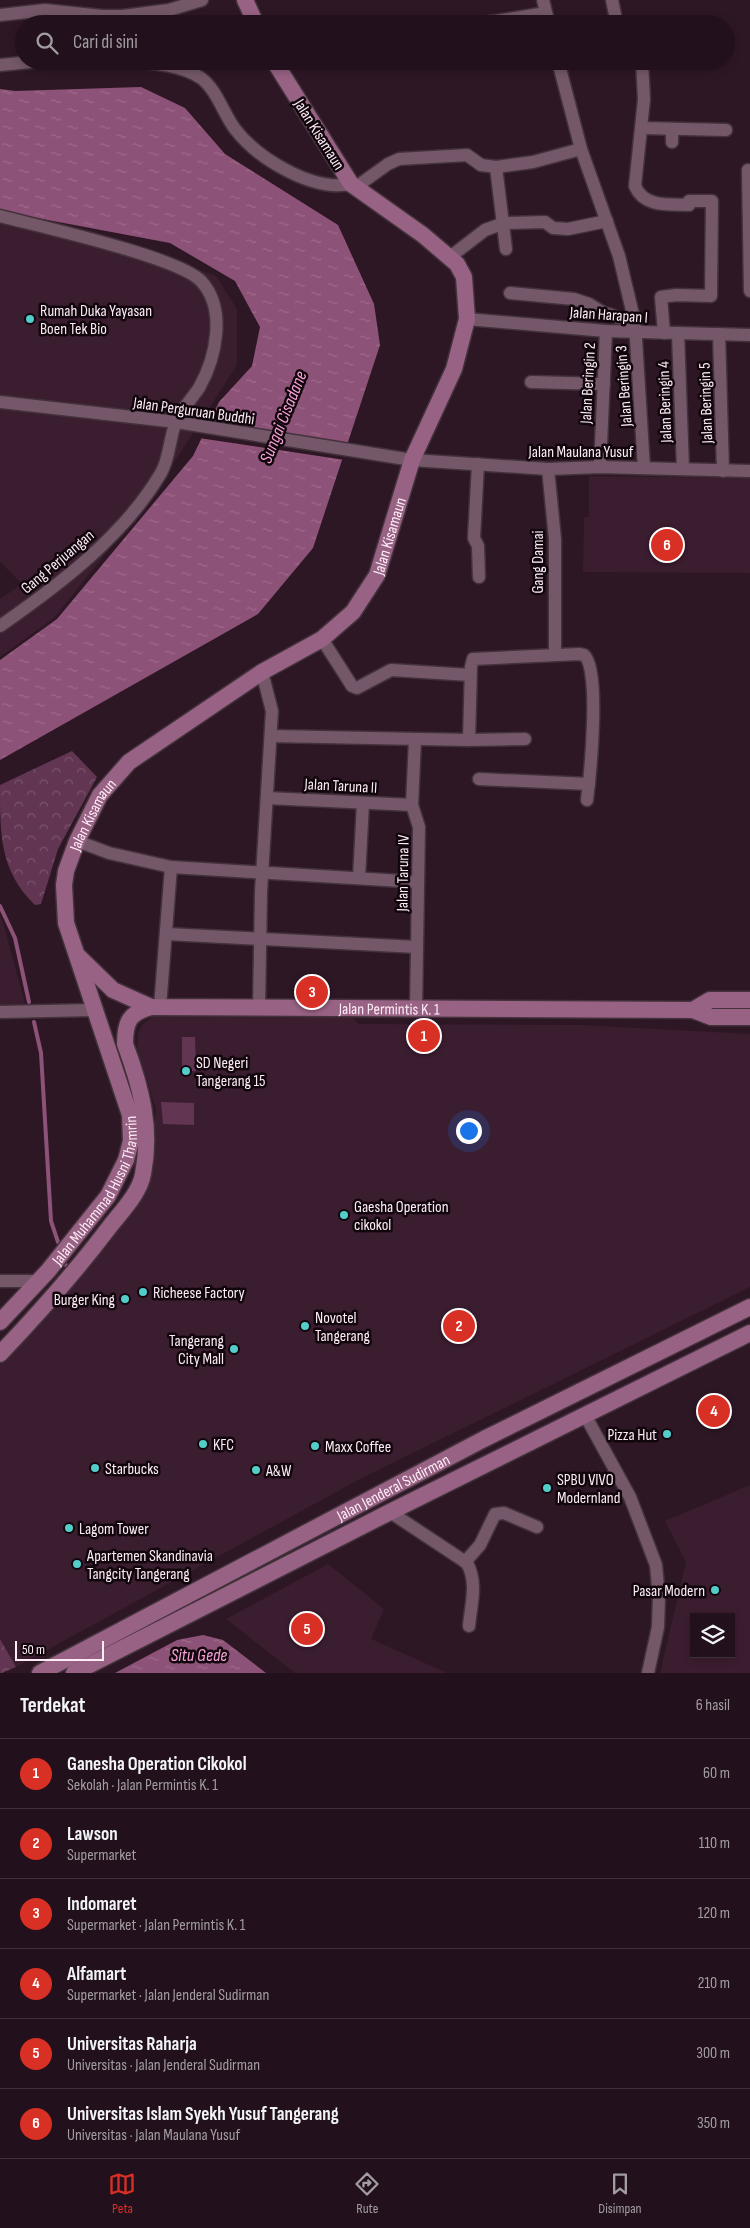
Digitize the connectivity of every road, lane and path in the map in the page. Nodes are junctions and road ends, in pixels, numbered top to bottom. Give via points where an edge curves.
1 (202, 0) edge
2 (245, 0) edge
3 (543, 0) edge
4 (612, 0) edge
5 (0, 15) edge
6 (92, 15) edge
7 (131, 15) edge
8 (252, 15) edge
9 (546, 15) edge
10 (615, 15) edge
11 (15, 64) edge
12 (0, 65) edge
13 (179, 70) edge
14 (280, 70) edge
15 (560, 70) edge
16 (642, 70) edge
17 (642, 128) junction
18 (672, 129) junction
19 (726, 130) dead end
20 (672, 142) dead end
21 (580, 150) junction
22 (496, 167) junction
23 (748, 170) dead end
24 (354, 185) junction
25 (750, 209) edge
26 (0, 216) edge
27 (607, 221) junction
28 (504, 223) junction
29 (506, 249) dead end
30 (450, 257) junction
31 (750, 291) edge
32 (510, 293) dead end
33 (467, 319) junction
34 (635, 328) junction
35 (606, 331) junction
36 (664, 333) junction
37 (678, 333) junction
38 (719, 334) junction
39 (750, 335) edge
40 (531, 382) dead end
41 (604, 384) junction
42 (0, 402) edge
43 (176, 422) junction
44 (412, 460) junction
45 (478, 464) junction
46 (600, 467) junction
47 (644, 468) junction
48 (548, 469) junction
49 (683, 469) junction
50 (723, 470) junction
51 (750, 471) edge
52 (479, 577) dead end
53 (0, 626) edge
54 (322, 639) junction
55 (555, 655) junction
56 (262, 672) junction
57 (470, 675) junction
58 (271, 736) junction
59 (525, 739) dead end
60 (415, 740) junction
61 (470, 740) junction
62 (480, 780) dead end
63 (589, 784) junction
64 (268, 798) junction
65 (587, 800) dead end
66 (363, 803) junction
67 (412, 805) junction
68 (77, 841) junction
69 (171, 867) junction
70 (262, 871) junction
71 (359, 878) junction
72 (418, 882) junction
73 (167, 934) junction
74 (259, 938) junction
75 (417, 947) junction
76 (74, 953) junction
77 (750, 1000) edge
78 (156, 1007) junction
79 (259, 1008) junction
80 (416, 1008) junction
81 (94, 1010) junction
82 (693, 1010) junction
83 (0, 1012) edge
84 (750, 1017) edge
85 (0, 1281) edge
86 (39, 1281) junction
87 (750, 1307) edge
88 (0, 1322) edge
89 (750, 1333) edge
90 (0, 1354) edge
91 (585, 1414) junction
92 (390, 1512) junction
93 (537, 1527) dead end
94 (465, 1562) junction
95 (469, 1626) dead end
96 (40, 1673) edge
97 (74, 1673) edge
98 (648, 1673) edge

1 - 7 street via 162,11
2 - 8 main road
3 - 9 street
4 - 10 street
5 - 6 street via 45,10
11 - 12 street
13 - 24 street via 199,77 213,92 235,129 250,145 284,168 315,182 332,186
14 - 24 main road, Jalan Kisamaun
15 - 21 street, Jalan Beringin 3
16 - 17 street
17 - 18 street
17 - 36 street via 639,130 634,186 639,195 659,204 712,202 711,296 661,297
18 - 19 street
18 - 20 street
21 - 22 street
21 - 27 street, Jalan Beringin 3
22 - 24 street via 481,165 466,155 399,159
22 - 28 street
23 - 25 street
24 - 30 main road, Jalan Kisamaun
25 - 31 street
26 - 43 street via 156,259 200,280 217,312 214,351 200,385
27 - 28 street via 568,229 553,228 545,222
27 - 34 street, Jalan Beringin 3 via 620,256
28 - 29 street
28 - 30 street via 485,230
30 - 33 main road, Jalan Kisamaun via 464,277
32 - 34 street via 574,299
33 - 35 street, Jalan Harapan I
33 - 44 main road, Jalan Kisamaun via 454,369
34 - 35 street, Jalan Harapan I
34 - 36 street, Jalan Harapan I
34 - 47 street, Jalan Beringin 3
35 - 41 street, Jalan Beringin 2
36 - 37 street, Jalan Harapan I
37 - 38 street, Jalan Harapan I
37 - 49 street, Jalan Beringin 4
38 - 39 street, Jalan Harapan I
38 - 50 street, Jalan Beringin 5
40 - 41 street
41 - 46 street, Jalan Beringin 2
42 - 43 street, Jalan Perguruan Buddhi
43 - 44 street, Jalan Perguruan Buddhi
43 - 53 street, Gang Perjuangan via 161,473 130,514 58,585
44 - 45 street, Jalan Maulana Yusuf
44 - 54 main road, Jalan Kisamaun via 377,575 353,612
45 - 48 street, Jalan Maulana Yusuf
45 - 52 street via 474,538 478,546
46 - 47 street, Jalan Maulana Yusuf
46 - 48 street, Jalan Maulana Yusuf
47 - 49 street, Jalan Maulana Yusuf
48 - 55 street, Gang Damai via 555,538
49 - 50 street, Jalan Maulana Yusuf
50 - 51 street, Jalan Maulana Yusuf
54 - 56 main road, Jalan Kisamaun
54 - 57 street via 352,686 357,688 392,670
55 - 57 street via 477,658 471,662
55 - 63 street via 584,655 591,666 593,705
56 - 58 street via 272,711
56 - 68 main road, Jalan Kisamaun via 129,762 100,795
57 - 61 street
58 - 60 street
58 - 64 street
59 - 61 street
60 - 61 street
60 - 67 street, Jalan Taruna IV
62 - 63 street
63 - 65 street
64 - 66 street, Jalan Taruna II
64 - 70 street
66 - 67 street, Jalan Taruna II
66 - 71 street
67 - 72 street, Jalan Taruna IV via 419,827
68 - 69 street via 110,853
68 - 76 main road, Jalan Kisamaun via 66,871 64,892 66,924
69 - 70 street
69 - 73 street
70 - 71 street
70 - 74 street
71 - 72 street
72 - 75 street, Jalan Taruna IV
73 - 74 street
73 - 78 street
74 - 75 street
74 - 79 street
75 - 80 street, Jalan Taruna IV
76 - 78 main road, Jalan Permintis K. 1 via 113,990
76 - 81 main road, Jalan Muhammad Husni Thamrin
77 - 82 main road, Jalan Permintis K. 1 via 710,1000
78 - 79 main road, Jalan Permintis K. 1
78 - 90 main road, Jalan Muhammad Husni Thamrin via 135,1013 129,1019 126,1034 148,1128 143,1176 131,1199 82,1262
79 - 80 main road, Jalan Permintis K. 1
80 - 82 main road, Jalan Permintis K. 1
81 - 83 street
81 - 86 main road, Jalan Muhammad Husni Thamrin via 130,1115 131,1141 126,1160 108,1196
82 - 84 main road, Jalan Permintis K. 1 via 711,1017
85 - 86 street
86 - 88 main road, Jalan Muhammad Husni Thamrin
87 - 96 main road, Jalan Jenderal Sudirman via 484,1439
89 - 91 main road, Jalan Jenderal Sudirman
91 - 92 main road, Jalan Jenderal Sudirman
91 - 98 street via 630,1497 656,1565 658,1626
92 - 94 street
92 - 97 main road, Jalan Jenderal Sudirman
93 - 94 street via 504,1513 495,1514 480,1545
94 - 95 street via 473,1574

